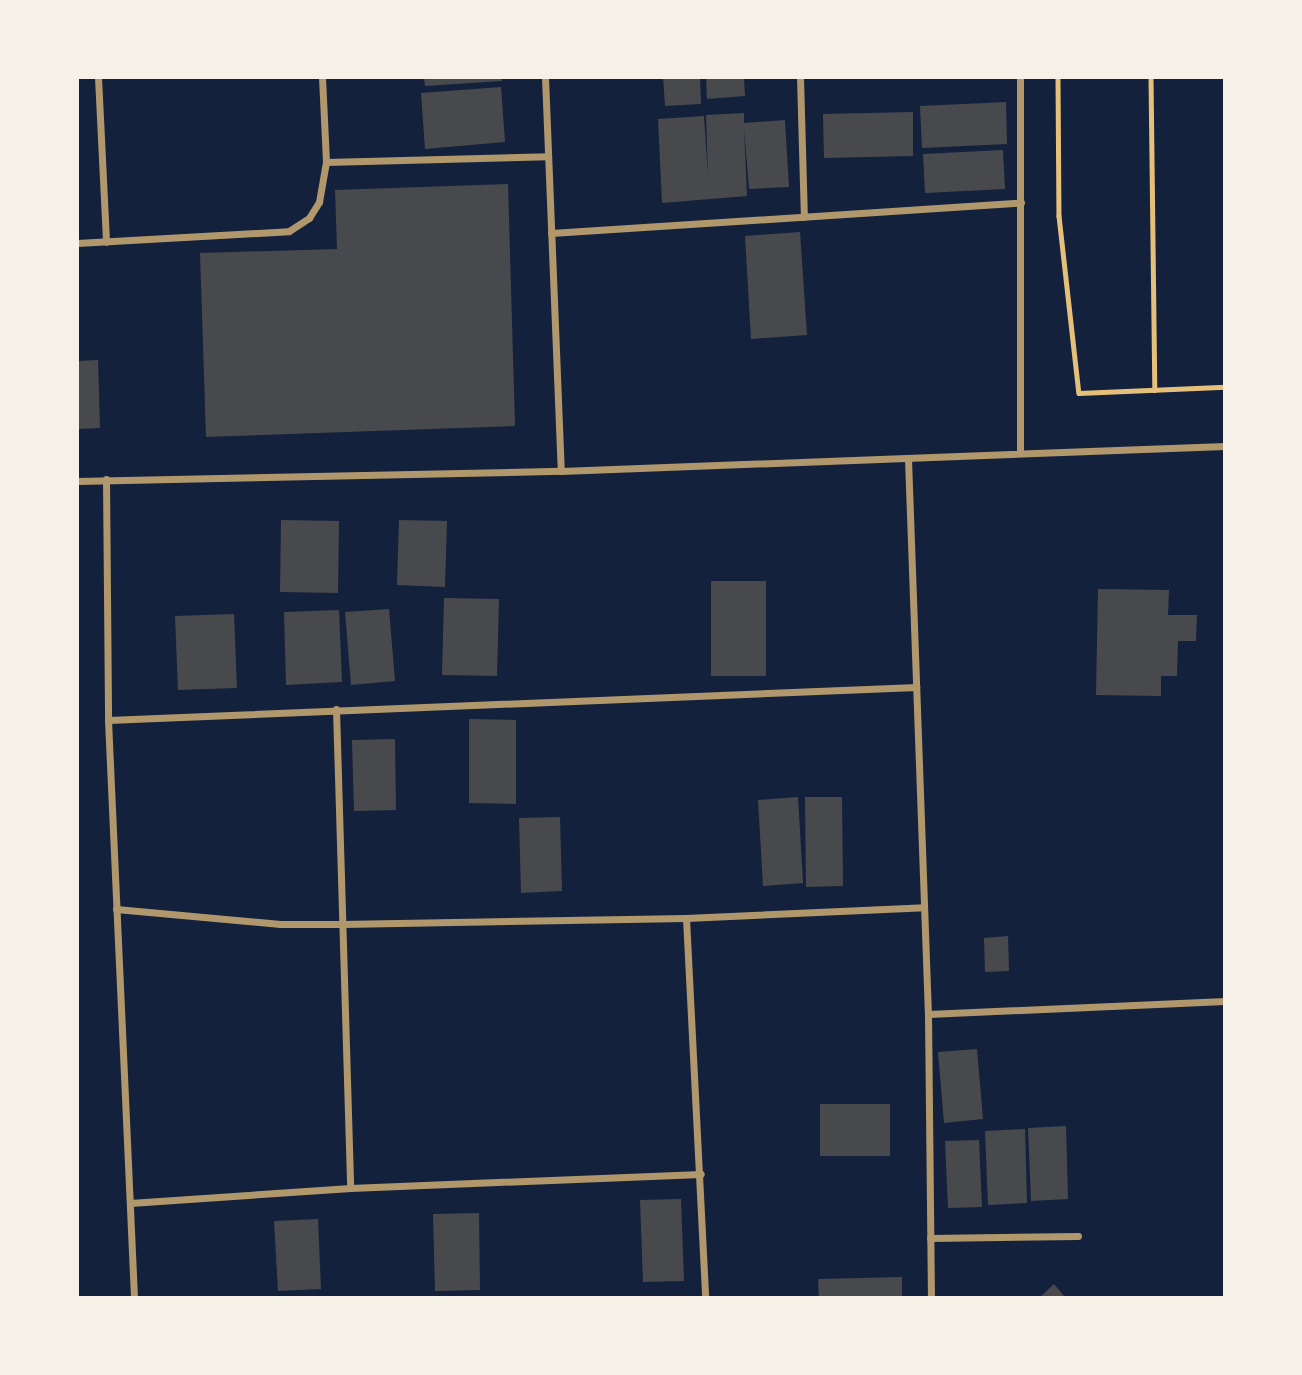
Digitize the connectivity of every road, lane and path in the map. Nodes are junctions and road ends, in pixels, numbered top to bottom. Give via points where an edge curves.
1 (98, 77) edge
2 (322, 77) edge
3 (545, 77) edge
4 (800, 77) edge
5 (1020, 77) edge
6 (1058, 77) edge
7 (1151, 77) edge
8 (548, 156) junction
9 (326, 162) junction
10 (1021, 203) junction
11 (804, 217) junction
12 (551, 233) junction
13 (106, 242) junction
14 (77, 243) edge
15 (1225, 387) edge
16 (1155, 390) junction
17 (1225, 446) edge
18 (1020, 451) junction
19 (908, 459) junction
20 (561, 471) junction
21 (106, 479) junction
22 (77, 481) edge
23 (916, 687) junction
24 (335, 709) junction
25 (108, 720) junction
26 (924, 907) junction
27 (117, 909) junction
28 (686, 918) junction
29 (342, 924) junction
30 (1225, 1001) edge
31 (928, 1014) junction
32 (701, 1174) junction
33 (350, 1188) junction
34 (130, 1203) junction
35 (1078, 1236) dead end
36 (930, 1238) junction
37 (134, 1298) edge
38 (705, 1298) edge
39 (931, 1298) edge

1 - 13 street
2 - 9 street
3 - 8 street
4 - 11 street
5 - 10 street
6 - 16 path via 1059,216 1079,393
7 - 16 path
8 - 9 street
8 - 12 street
9 - 13 street via 319,202 309,218 289,231
10 - 11 street
10 - 18 street
11 - 12 street
12 - 20 street
13 - 14 street
15 - 16 path
17 - 18 street
18 - 19 street
19 - 20 street
19 - 23 street
20 - 21 street
21 - 22 street
21 - 25 street
23 - 24 street
23 - 26 street
24 - 25 street
24 - 29 street
25 - 27 street
26 - 28 street
26 - 31 street
27 - 29 street via 280,924
27 - 34 street
28 - 29 street
28 - 32 street
29 - 33 street
30 - 31 street
31 - 36 street
32 - 33 street
32 - 38 street
33 - 34 street
34 - 37 street
35 - 36 street
36 - 39 street

